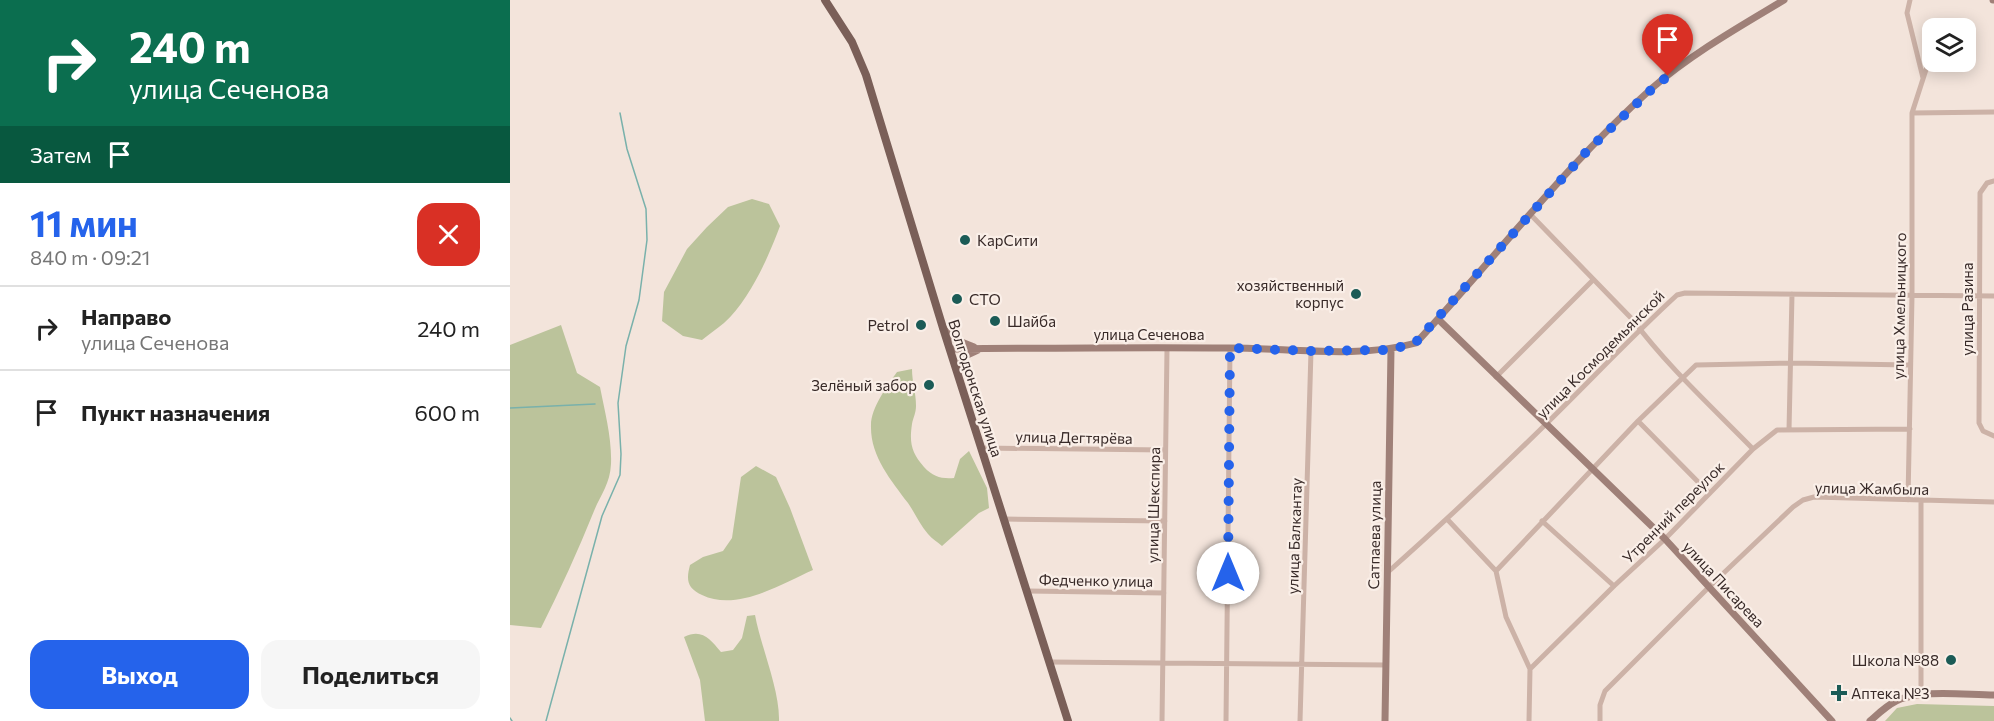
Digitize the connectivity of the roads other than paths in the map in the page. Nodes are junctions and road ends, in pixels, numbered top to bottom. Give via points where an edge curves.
1 (825, 0) edge
2 (1784, 0) edge
3 (1910, 0) edge
4 (1925, 72) edge
5 (1923, 80) junction
6 (1994, 112) edge
7 (1912, 113) junction
8 (1994, 181) edge
9 (1530, 214) junction
10 (1593, 280) junction
11 (1792, 294) junction
12 (1912, 296) junction
13 (1979, 296) junction
14 (1994, 296) edge
15 (1438, 319) junction
16 (943, 328) junction
17 (1639, 329) junction
18 (1230, 348) junction
19 (950, 349) junction
20 (979, 349) junction
21 (1167, 349) junction
22 (1391, 350) junction
23 (1311, 351) junction
24 (1791, 363) junction
25 (1910, 365) junction
26 (957, 370) junction
27 (1496, 376) junction
28 (1682, 378) junction
29 (1638, 421) junction
30 (1545, 425) junction
31 (1910, 429) junction
32 (1789, 430) junction
33 (1994, 436) edge
34 (982, 448) junction
35 (1753, 449) junction
36 (1166, 450) junction
37 (1591, 470) junction
38 (1708, 493) junction
39 (1908, 500) junction
40 (1922, 501) junction
41 (1994, 502) edge
42 (1004, 519) junction
43 (1447, 519) junction
44 (1165, 521) junction
45 (1542, 521) junction
46 (1665, 539) junction
47 (1496, 571) junction
48 (1387, 573) junction
49 (1614, 586) junction
50 (1710, 586) junction
51 (1028, 591) junction
52 (1164, 593) junction
53 (1050, 662) junction
54 (1163, 662) junction
55 (1227, 662) junction
56 (1302, 663) junction
57 (1386, 665) junction
58 (1530, 669) junction
59 (1921, 695) junction
60 (1994, 695) edge
61 (1068, 721) edge
62 (1162, 721) edge
63 (1226, 721) edge
64 (1300, 721) edge
65 (1385, 721) edge
66 (1529, 721) edge
67 (1600, 721) edge
68 (1832, 721) edge
69 (1870, 721) edge

1 - 16 main road, Волгодонская улица via 852,42 866,75
2 - 9 street, улица Сеченова via 1714,42 1653,88 1587,151
3 - 5 street via 1907,13
4 - 5 street, улица Хмельницкого
5 - 7 street, улица Хмельницкого
6 - 7 street
7 - 12 street, улица Хмельницкого
8 - 13 street, улица Разина via 1987,183 1980,193
9 - 10 street
9 - 15 street, улица Сеченова
10 - 17 street
10 - 27 street
11 - 12 street, улица Космодемьянской
11 - 17 street, улица Космодемьянской via 1685,292
11 - 24 street
12 - 13 street, улица Космодемьянской
12 - 25 street, улица Хмельницкого
13 - 14 street, улица Космодемьянской
13 - 33 street, улица Разина via 1979,423 1983,431
15 - 22 street, улица Сеченова via 1416,342
15 - 27 street, улица Писарева
16 - 19 main road, Волгодонская улица
16 - 20 street via 962,343
17 - 28 street
17 - 30 street, улица Космодемьянской
18 - 21 street, улица Сеченова
18 - 23 street, улица Сеченова
18 - 55 street
19 - 20 street, улица Сеченова
19 - 26 main road, Волгодонская улица
20 - 21 street, улица Сеченова
20 - 26 street via 965,356
21 - 36 street, улица Шекспира
22 - 23 street, улица Сеченова
22 - 48 street, Сатпаева улица
23 - 56 street, улица Балкантау
24 - 25 street
24 - 28 street via 1696,365
24 - 32 street
25 - 31 street, улица Хмельницкого
26 - 34 main road, Волгодонская улица
27 - 30 street, улица Писарева
28 - 29 street
28 - 35 street
29 - 37 street
29 - 38 street
30 - 37 street, улица Писарева
30 - 43 street, улица Космодемьянской
31 - 32 street, Утренний переулок
31 - 39 street, улица Хмельницкого
32 - 35 street, Утренний переулок via 1777,430
34 - 36 street, улица Дегтярёва
34 - 42 main road, Волгодонская улица
35 - 38 street, Утренний переулок
36 - 44 street, улица Шекспира
37 - 45 street
37 - 46 street, улица Писарева
38 - 46 street, Утренний переулок
39 - 40 street, улица Жамбыла
39 - 50 street, улица Жамбыла via 1803,500
40 - 41 street, улица Жамбыла
40 - 59 street
42 - 44 street
42 - 51 main road, Волгодонская улица
43 - 47 street
43 - 48 street, улица Космодемьянской
44 - 52 street, улица Шекспира
45 - 47 street
45 - 49 street
46 - 49 street, Утренний переулок
46 - 50 street, улица Писарева
47 - 58 street via 1506,617
48 - 57 street, Сатпаева улица
49 - 58 street, Утренний переулок
50 - 67 street, улица Жамбыла via 1605,691
50 - 68 street, улица Писарева
51 - 52 street, Федченко улица
51 - 53 main road, Волгодонская улица
52 - 54 street, улица Шекспира
53 - 54 street
53 - 61 main road, Волгодонская улица
54 - 55 street
54 - 62 street, улица Шекспира
55 - 56 street
55 - 63 street
56 - 57 street
56 - 64 street, улица Балкантау
57 - 65 street, Сатпаева улица
58 - 66 street
59 - 60 street
59 - 69 street via 1895,702

